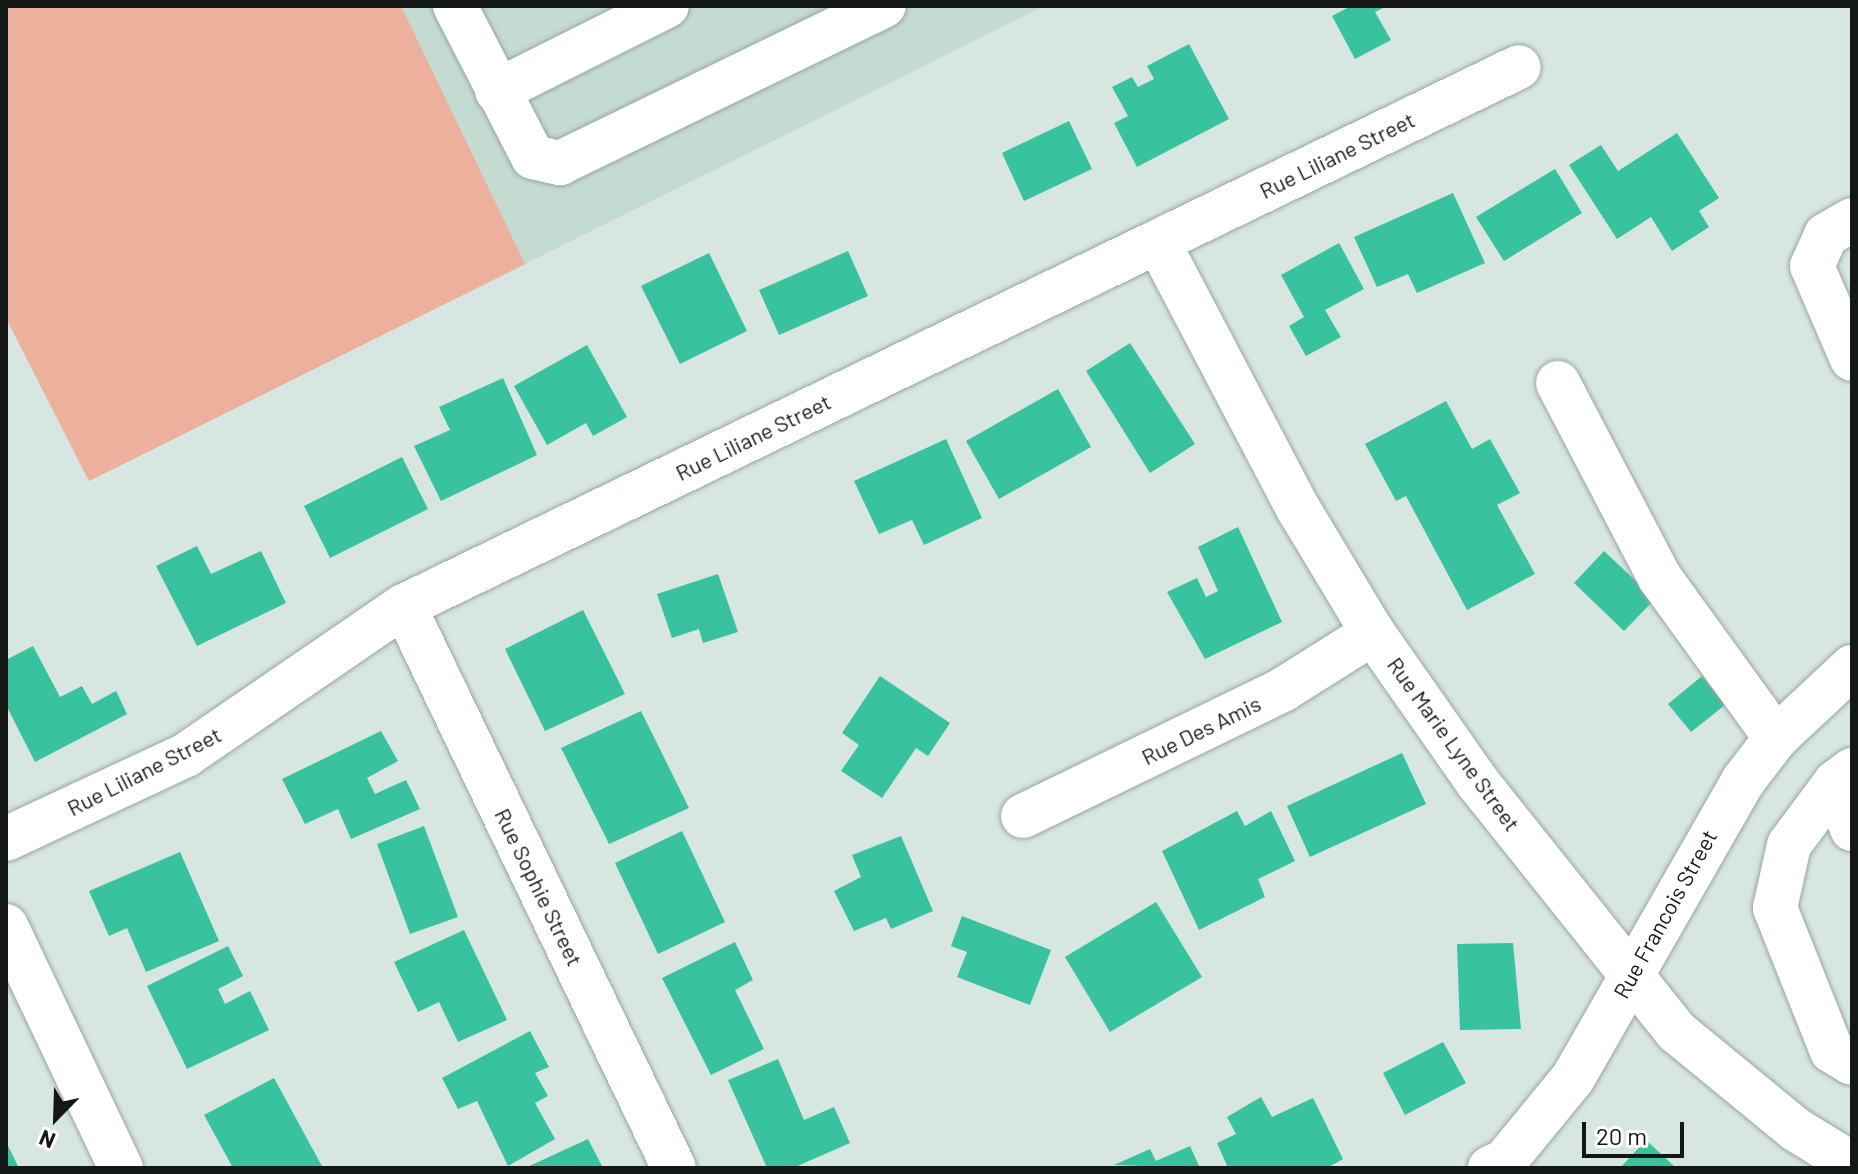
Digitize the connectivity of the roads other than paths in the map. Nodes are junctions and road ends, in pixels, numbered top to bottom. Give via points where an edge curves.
1 (455, 6) edge
2 (667, 6) edge
3 (884, 6) edge
4 (1519, 67) dead end
5 (497, 91) junction
6 (1852, 220) edge
7 (1158, 242) junction
8 (1852, 359) edge
9 (1558, 383) dead end
10 (404, 606) junction
11 (1373, 633) junction
12 (1852, 667) edge
13 (1776, 738) junction
14 (1843, 776) edge
15 (1023, 816) dead end
16 (1852, 829) edge
17 (6, 839) edge
18 (6, 926) edge
19 (1632, 975) junction
20 (1852, 1063) edge
21 (1852, 1164) edge
22 (121, 1168) edge
23 (674, 1168) edge
24 (1490, 1168) edge

1 - 5 street
2 - 5 street
3 - 5 street via 560,163 533,157
4 - 7 street, Rue Liliane Street
6 - 8 street via 1826,235 1812,266
7 - 10 street, Rue Liliane Street
7 - 11 street, Rue Marie Lyne Street
9 - 13 street via 1660,578
10 - 17 street, Rue Liliane Street via 186,755
10 - 23 street, Rue Sophie Street
11 - 15 street, Rue Des Amis via 1284,689
11 - 19 street, Rue Marie Lyne Street via 1478,783
12 - 13 street, Rue Francois Street
13 - 19 street, Rue Francois Street via 1714,826
14 - 16 street
14 - 20 street via 1789,845 1775,908 1832,1051
18 - 22 street
19 - 21 street, Rue Marie Lyne Street via 1677,1032 1729,1078
19 - 24 street, Rue Francois Street via 1573,1078 1505,1161

